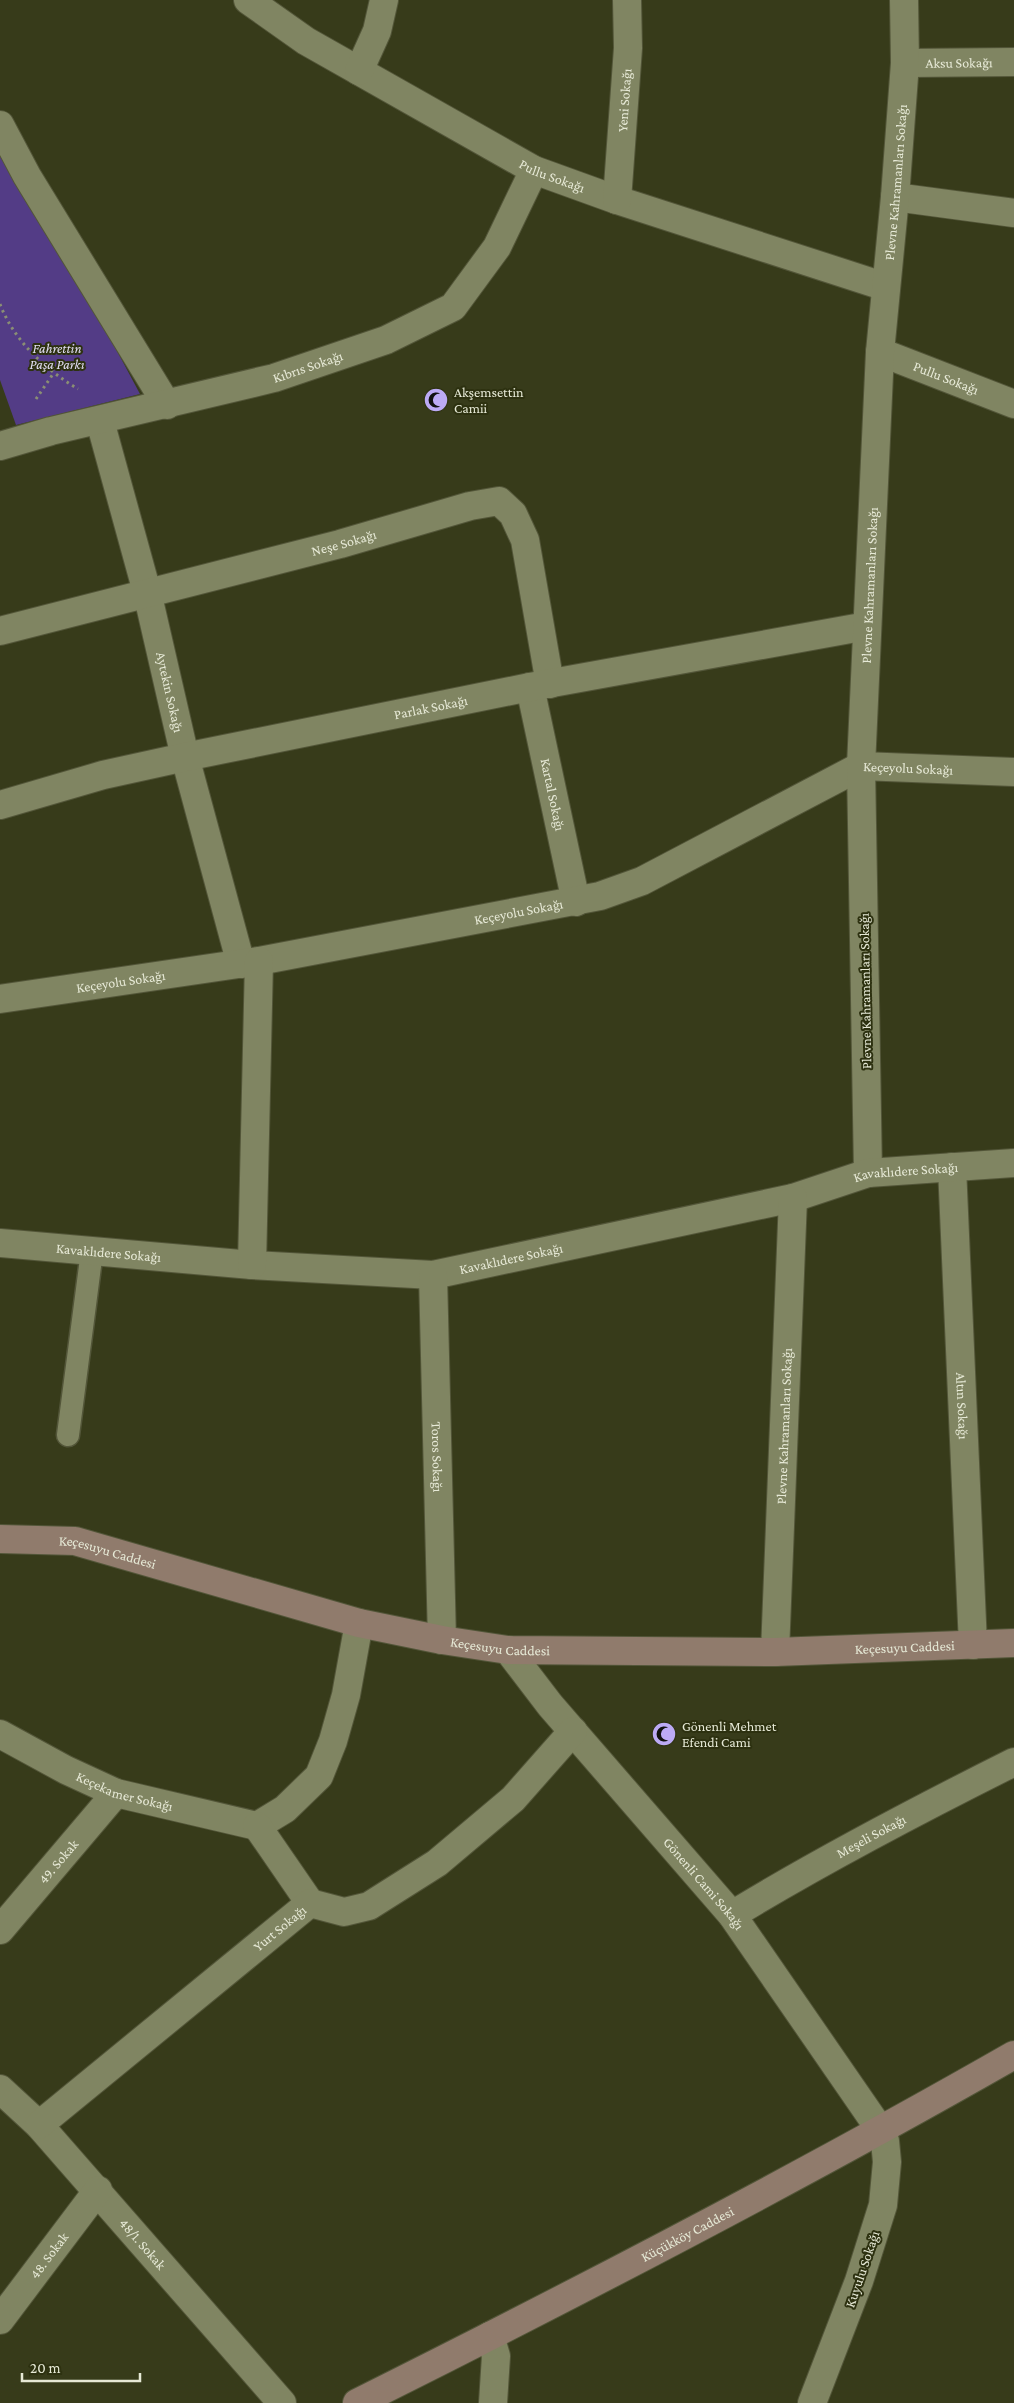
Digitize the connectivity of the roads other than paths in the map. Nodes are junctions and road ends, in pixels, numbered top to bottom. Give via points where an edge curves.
1 (248, 0) edge
2 (384, 0) edge
3 (627, 0) edge
4 (904, 0) edge
5 (1014, 62) edge
6 (905, 63) junction
7 (360, 71) junction
8 (0, 125) edge
9 (534, 170) junction
10 (895, 197) junction
11 (617, 200) junction
12 (1014, 213) edge
13 (886, 287) junction
14 (880, 352) junction
15 (1014, 404) edge
16 (167, 405) junction
17 (111, 417) junction
18 (1, 441) edge
19 (147, 592) junction
20 (867, 626) junction
21 (0, 631) edge
22 (540, 686) junction
23 (185, 757) junction
24 (861, 766) junction
25 (1014, 772) edge
26 (0, 805) edge
27 (576, 902) junction
28 (250, 963) junction
29 (0, 999) edge
30 (1014, 1163) edge
31 (952, 1167) junction
32 (868, 1173) junction
33 (793, 1198) junction
34 (0, 1243) edge
35 (92, 1251) junction
36 (252, 1265) junction
37 (433, 1275) junction
38 (68, 1435) dead end
39 (0, 1539) edge
40 (359, 1623) junction
41 (442, 1640) junction
42 (1014, 1643) edge
43 (973, 1645) junction
44 (508, 1650) junction
45 (775, 1652) junction
46 (573, 1731) junction
47 (0, 1734) edge
48 (1014, 1762) edge
49 (116, 1793) junction
50 (257, 1826) junction
51 (310, 1903) junction
52 (732, 1915) junction
53 (0, 1930) edge
54 (1014, 2056) edge
55 (0, 2089) edge
56 (39, 2125) junction
57 (881, 2131) junction
58 (98, 2190) junction
59 (0, 2320) edge
60 (490, 2336) junction
61 (282, 2403) edge
62 (357, 2403) edge
63 (493, 2403) edge
64 (812, 2403) edge

1 - 7 street, Pullu Sokağı via 306,40
2 - 7 street via 377,31
3 - 11 street, Yeni Sokağı via 628,48
4 - 6 street, Plevne Kahramanları Sokağı
5 - 6 street, Aksu Sokağı
6 - 10 street, Plevne Kahramanları Sokağı
7 - 9 street, Pullu Sokağı
8 - 16 street via 27,176
9 - 11 street, Pullu Sokağı
9 - 16 street, Kıbrıs Sokağı via 496,247 453,307 386,340 274,378
10 - 12 street
10 - 13 street, Plevne Kahramanları Sokağı
11 - 13 street, Pullu Sokağı
13 - 14 street, Plevne Kahramanları Sokağı
14 - 15 street, Pullu Sokağı
14 - 20 street, Plevne Kahramanları Sokağı
16 - 17 street, Kıbrıs Sokağı
17 - 18 street, Kıbrıs Sokağı
17 - 19 street, Aytekin Sokağı
19 - 21 street, Neşe Sokağı
19 - 22 street, Neşe Sokağı via 499,501 513,514 525,540
19 - 23 street, Aytekin Sokağı
20 - 22 street, Parlak Sokağı
20 - 24 street, Plevne Kahramanları Sokağı
22 - 23 street, Parlak Sokağı
22 - 27 street, Kartal Sokağı
23 - 26 street, Parlak Sokağı via 103,775
23 - 28 street, Aytekin Sokağı
24 - 25 street, Keçeyolu Sokağı
24 - 27 street, Keçeyolu Sokağı via 642,881
24 - 32 street, Plevne Kahramanları Sokağı
27 - 28 street, Keçeyolu Sokağı
28 - 29 street, Keçeyolu Sokağı
28 - 36 street, Aytekin Sokağı
30 - 31 street, Kavaklıdere Sokağı
31 - 32 street, Kavaklıdere Sokağı
31 - 43 street, Altın Sokağı
32 - 33 street, Kavaklıdere Sokağı
33 - 37 street, Kavaklıdere Sokağı
33 - 45 street, Plevne Kahramanları Sokağı
34 - 35 street, Kavaklıdere Sokağı
35 - 36 street, Kavaklıdere Sokağı
35 - 38 lane
36 - 37 street, Kavaklıdere Sokağı
37 - 41 street, Toros Sokağı
39 - 40 street, Keçesuyu Caddesi via 75,1542
40 - 41 street, Keçesuyu Caddesi
40 - 50 street via 346,1695 319,1776 285,1809
41 - 44 street, Keçesuyu Caddesi
42 - 43 street, Keçesuyu Caddesi
43 - 45 street, Keçesuyu Caddesi
44 - 45 street, Keçesuyu Caddesi
44 - 46 street, Gönenli Cami Sokağı
46 - 51 street, Yurt Sokağı via 513,1799 437,1863 369,1906 344,1912
46 - 52 street, Gönenli Cami Sokağı
47 - 49 street, Keçekamer Sokağı
48 - 52 street, Meşeli Sokağı via 884,1828
49 - 50 street, Keçekamer Sokağı
49 - 53 street, 49. Sokak
50 - 51 street
51 - 56 street, Yurt Sokağı
52 - 57 street, Gönenli Cami Sokağı
54 - 57 street, Küçükköy Caddesi
55 - 56 street, 48/1. Sokak
56 - 58 street, 48/1. Sokak
57 - 60 street, Küçükköy Caddesi
57 - 64 street, Kuyulu Sokağı via 888,2162 884,2205
58 - 59 street, 48. Sokak
58 - 61 street, 48/1. Sokak
60 - 62 street, Küçükköy Caddesi
60 - 63 street via 496,2356

